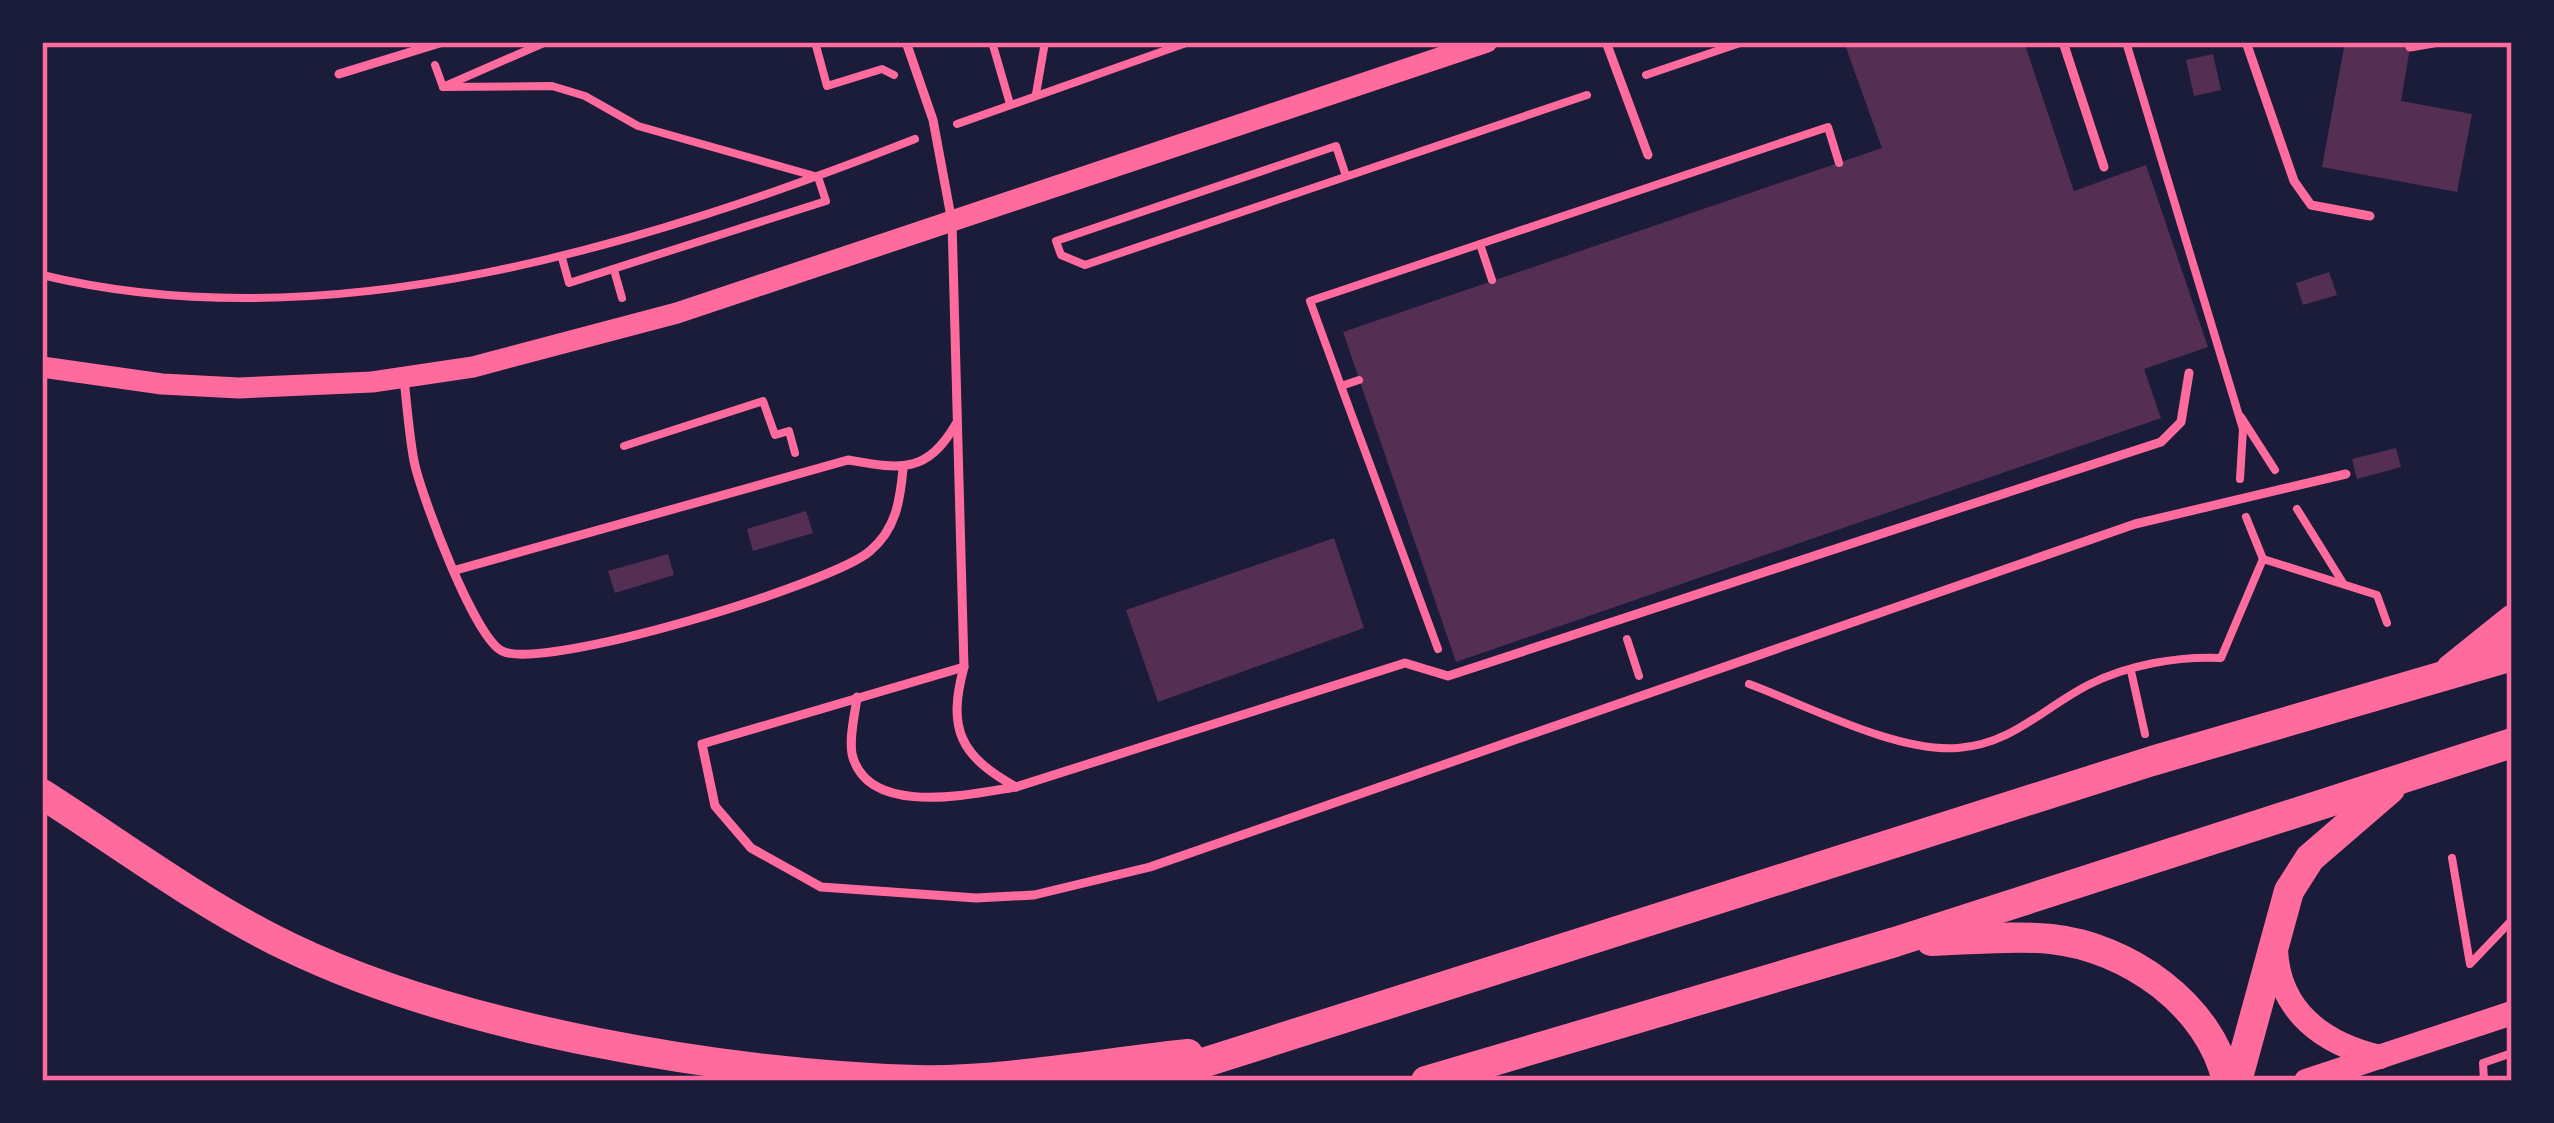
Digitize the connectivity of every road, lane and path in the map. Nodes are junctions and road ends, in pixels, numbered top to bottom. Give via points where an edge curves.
1 (443, 42) edge
2 (546, 42) edge
3 (815, 42) edge
4 (906, 42) edge
5 (992, 42) edge
6 (1045, 42) edge
7 (1189, 42) edge
8 (1487, 42) edge
9 (1606, 42) edge
10 (1743, 42) edge
11 (2063, 42) edge
12 (2126, 42) edge
13 (2246, 42) edge
14 (2439, 42) edge
15 (429, 46) junction
16 (2410, 47) dead end
17 (339, 74) dead end
18 (1646, 75) dead end
19 (443, 88) junction
20 (900, 90) dead end
21 (1035, 95) junction
22 (1588, 95) dead end
23 (1010, 104) junction
24 (911, 122) dead end
25 (935, 132) junction
26 (916, 139) junction
27 (1648, 155) dead end
28 (1840, 163) dead end
29 (2104, 167) dead end
30 (1346, 176) junction
31 (818, 177) junction
32 (2370, 216) dead end
33 (952, 222) junction
34 (1480, 244) junction
35 (562, 259) junction
36 (42, 275) edge
37 (1492, 280) dead end
38 (42, 367) edge
39 (2189, 373) dead end
40 (404, 379) junction
41 (1359, 380) dead end
42 (1341, 386) junction
43 (956, 423) junction
44 (624, 446) dead end
45 (903, 469) junction
46 (800, 472) junction
47 (2346, 474) dead end
48 (2240, 501) junction
49 (2263, 559) junction
50 (456, 570) junction
51 (2512, 620) edge
52 (2387, 623) dead end
53 (1606, 646) dead end
54 (2512, 656) edge
55 (964, 667) junction
56 (1714, 671) junction
57 (2131, 671) junction
58 (1448, 676) junction
59 (2437, 680) junction
60 (1645, 694) junction
61 (857, 697) junction
62 (2512, 743) edge
63 (2152, 761) junction
64 (2407, 775) junction
65 (1016, 787) junction
66 (42, 794) edge
67 (2452, 858) dead end
68 (2512, 920) edge
69 (2275, 935) junction
70 (1895, 942) junction
71 (2512, 1013) edge
72 (1248, 1048) junction
73 (2512, 1053) edge
74 (2382, 1058) junction
75 (1492, 1059) junction
76 (1146, 1081) edge
77 (1426, 1081) edge
78 (1454, 1081) edge
79 (2227, 1081) edge
80 (2237, 1081) edge
81 (2306, 1081) edge
82 (2484, 1081) edge

1 - 15 lane
2 - 19 path
3 - 20 path via 827,86 882,69
4 - 25 lane
5 - 23 path
6 - 21 path
7 - 21 path
8 - 33 street
9 - 27 lane
10 - 18 path
11 - 29 lane
12 - 48 path via 2243,429
13 - 32 lane via 2294,181 2311,205
14 - 16 lane
15 - 17 lane
15 - 19 path
19 - 31 path via 552,86 638,126
21 - 23 path
22 - 30 path
23 - 25 path
24 - 26 path
25 - 26 path
25 - 33 lane
26 - 31 path
28 - 34 path via 1828,127
30 - 30 path via 1336,146 1056,241 1061,255 1085,265
31 - 35 path
31 - 35 path via 826,201 614,270 569,283
33 - 40 street via 630,327
33 - 43 lane
34 - 37 path
34 - 42 path via 1310,301
35 - 36 path via 543,256 396,288 255,299 148,294
38 - 40 street via 239,388
39 - 58 lane via 2181,422 2161,442
40 - 50 lane via 415,466
41 - 42 path
42 - 58 path
43 - 45 lane via 943,446
43 - 55 lane
44 - 46 path via 763,401 775,435 789,431
45 - 46 lane via 848,460
45 - 50 lane via 899,512 852,565 566,653 503,652 484,634
46 - 50 lane
47 - 48 lane
48 - 49 path
48 - 56 lane via 2135,524
49 - 52 path via 2377,595
49 - 57 path via 2221,658 2178,656
51 - 59 highway
53 - 60 path via 1627,638
54 - 59 highway
55 - 61 lane
55 - 65 lane via 956,697 963,742 980,767
56 - 57 path via 1900,740 1954,749 2008,738 2090,684
56 - 60 lane
57 - 63 path
58 - 65 lane via 1405,663
59 - 63 highway
60 - 61 lane via 1150,867 1034,895 976,898 821,887 751,848 715,806 702,744
61 - 65 lane via 852,754 863,778 883,790 966,795
62 - 64 highway
63 - 72 highway
64 - 69 highway via 2310,858
64 - 70 highway
66 - 72 highway via 289,947 433,1000 626,1048 920,1081
67 - 68 path via 2470,964
69 - 74 main road via 2276,964 2293,1006 2343,1048
69 - 80 highway
70 - 75 highway
70 - 79 highway via 2054,939 2108,955 2189,1006 2208,1029
71 - 74 main road
72 - 76 highway
73 - 82 path via 2483,1063
74 - 81 main road
75 - 77 highway
75 - 78 highway

